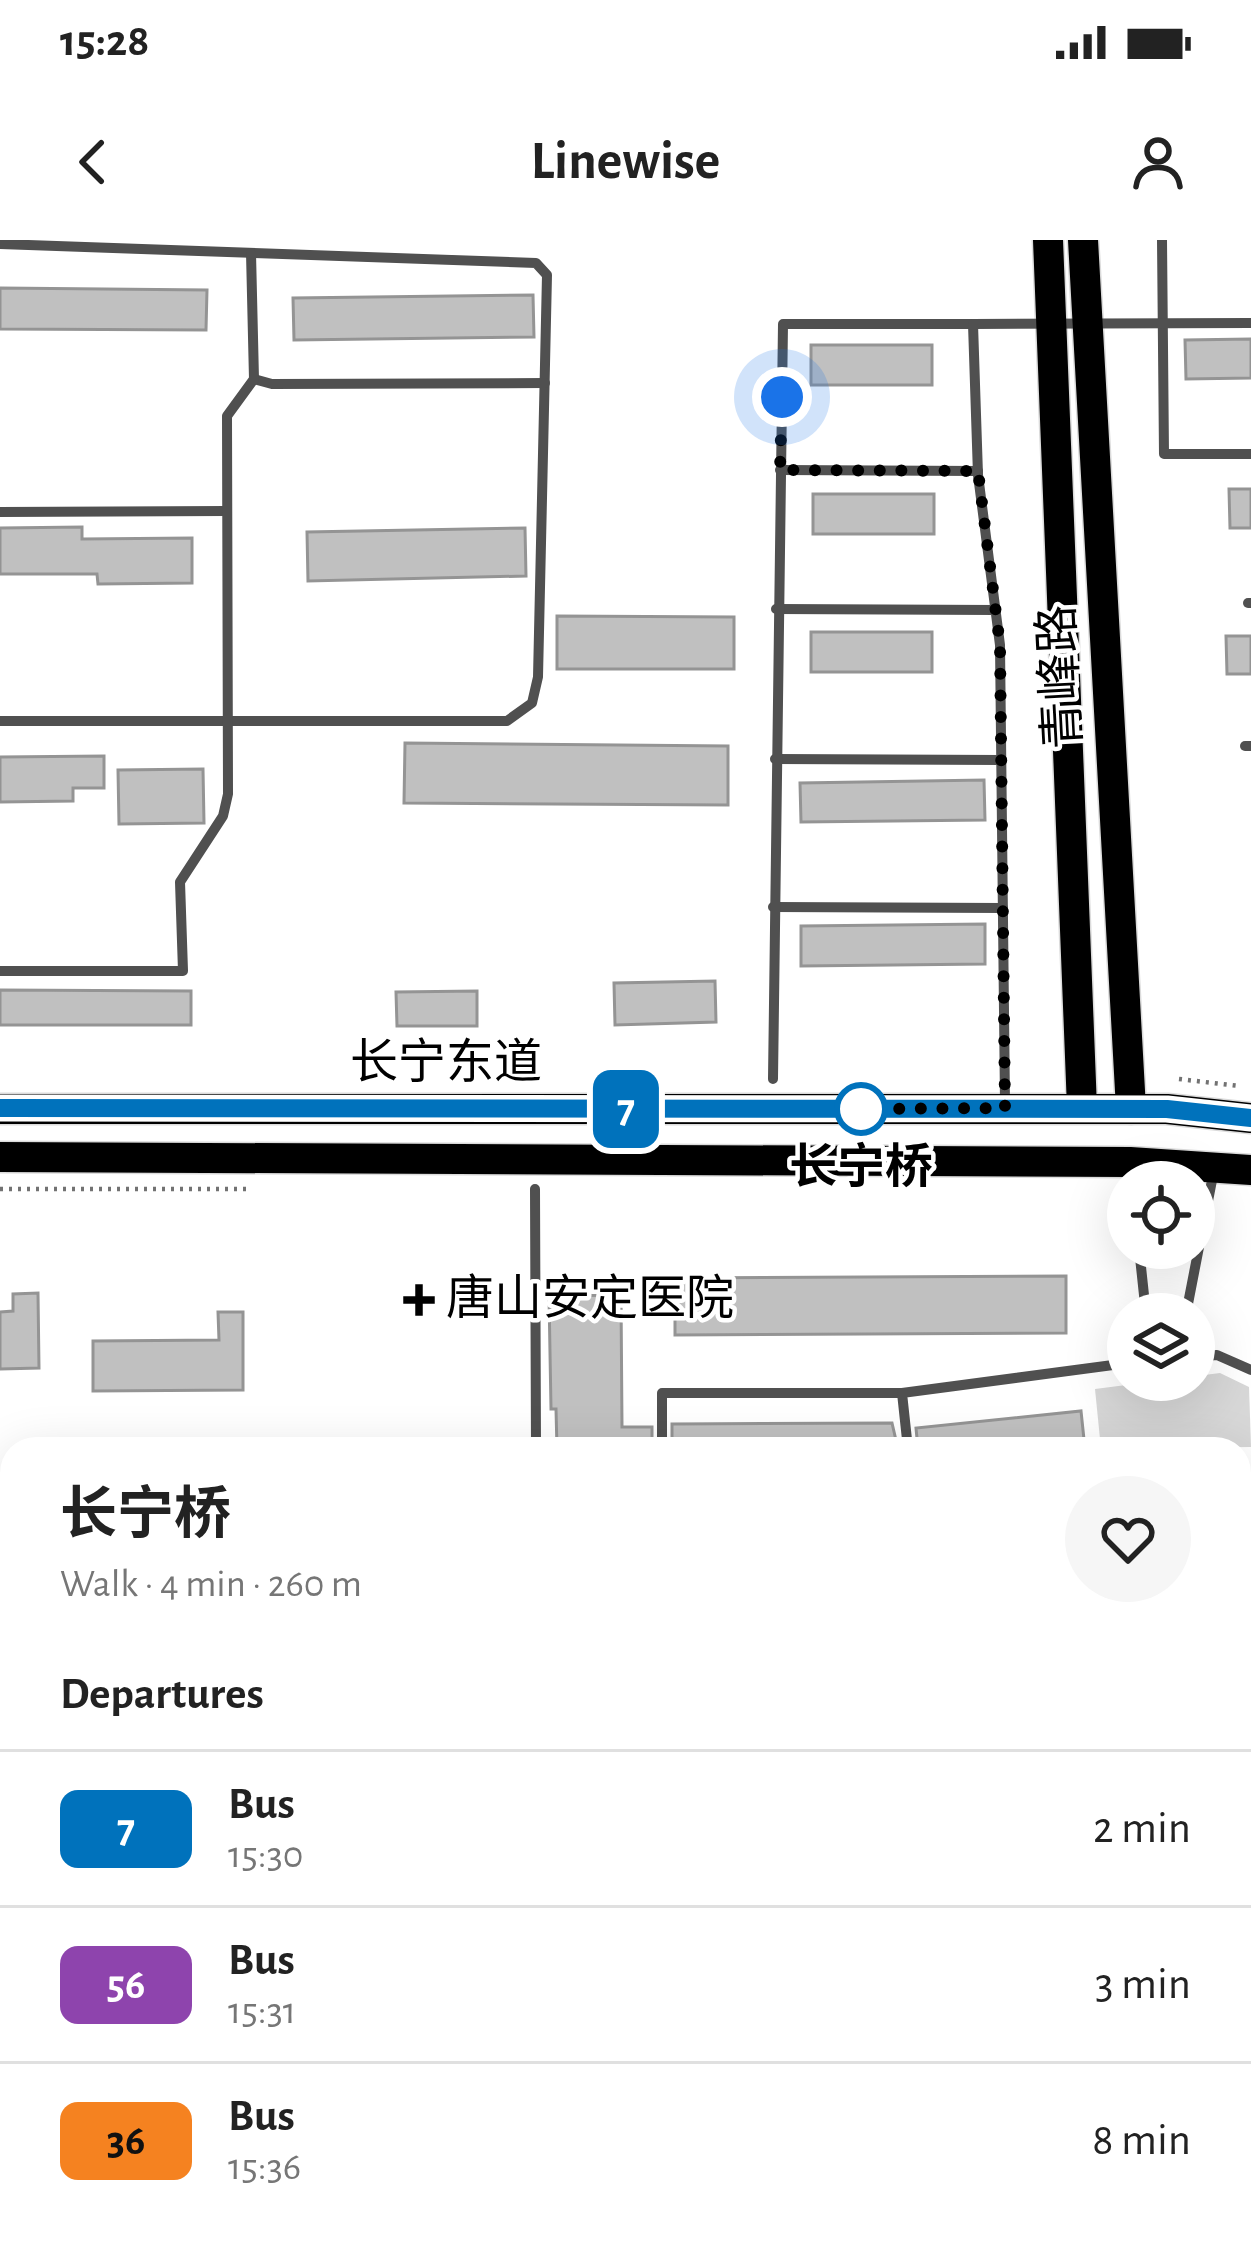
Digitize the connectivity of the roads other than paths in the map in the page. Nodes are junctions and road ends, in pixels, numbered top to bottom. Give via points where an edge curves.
1 (1048, 240) edge
2 (1083, 240) edge
3 (1162, 240) edge
4 (0, 244) edge
5 (250, 253) junction
6 (1162, 323) junction
7 (1251, 323) edge
8 (973, 324) junction
9 (254, 379) junction
10 (545, 383) junction
11 (1251, 454) edge
12 (780, 470) junction
13 (978, 471) junction
14 (227, 511) junction
15 (0, 512) edge
16 (776, 609) junction
17 (996, 610) junction
18 (0, 721) edge
19 (227, 721) junction
20 (775, 759) junction
21 (1002, 760) junction
22 (773, 907) junction
23 (1003, 908) junction
24 (0, 971) edge
25 (773, 1079) dead end
26 (0, 1108) edge
27 (1005, 1108) junction
28 (1082, 1108) junction
29 (1131, 1109) junction
30 (1251, 1118) edge
31 (0, 1157) edge
32 (1215, 1167) edge
33 (1251, 1170) edge
34 (1107, 1172) edge
35 (535, 1189) dead end
36 (1215, 1355) edge
37 (1107, 1366) edge
38 (1251, 1370) edge
39 (902, 1393) junction
40 (536, 1437) edge
41 (662, 1437) edge
42 (907, 1437) edge

1 - 28 main road, 青峰路
2 - 29 main road, 青峰路
3 - 6 lane
4 - 5 lane
5 - 9 lane
5 - 10 lane via 536,263 547,275
6 - 7 lane
6 - 8 lane
6 - 11 lane via 1164,454
8 - 12 lane via 783,324
8 - 13 lane
9 - 10 lane
9 - 14 lane via 227,416
10 - 19 lane via 532,703 507,721
12 - 13 lane
12 - 16 lane
13 - 17 lane
14 - 15 lane
14 - 19 lane
16 - 17 lane
16 - 20 lane
17 - 21 lane
18 - 19 lane
19 - 24 lane via 223,816 180,883 183,971
20 - 21 lane
20 - 22 lane
21 - 23 lane
22 - 23 lane
22 - 25 lane
23 - 27 lane
26 - 27 main road, 长宁东道
27 - 28 main road, 长宁东道
28 - 29 main road, 长宁东道
29 - 30 main road, 长宁东道
31 - 34 main road, 长宁东道
32 - 33 main road, 长宁东道
35 - 40 lane
36 - 38 lane
37 - 39 lane
39 - 41 lane via 662,1393
39 - 42 lane

